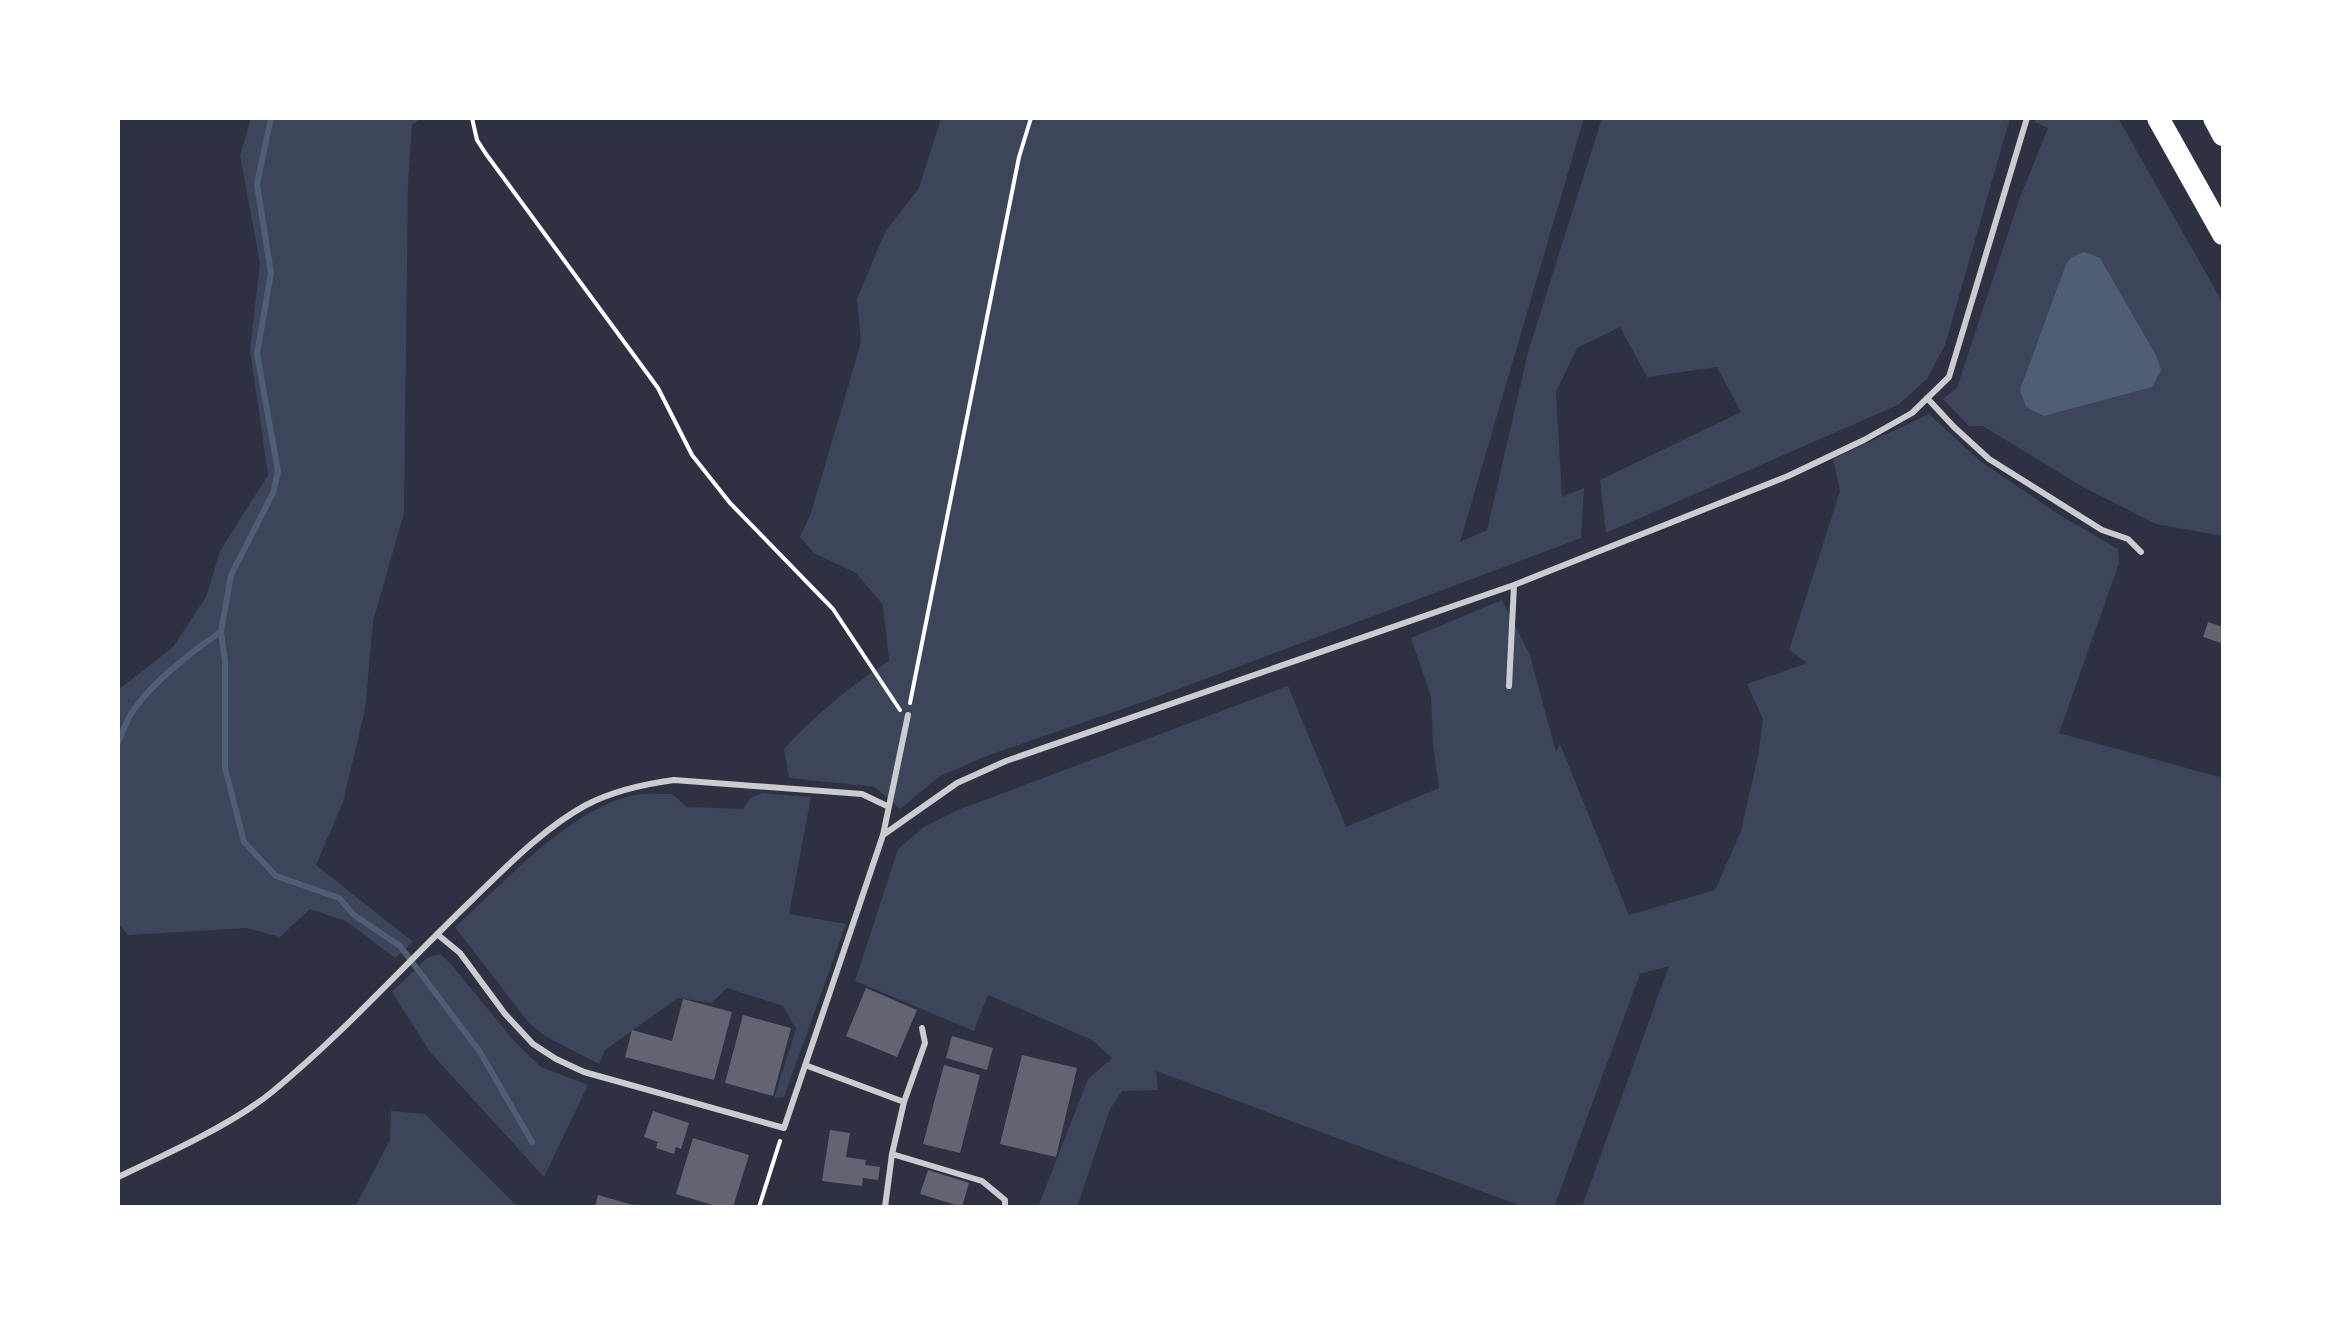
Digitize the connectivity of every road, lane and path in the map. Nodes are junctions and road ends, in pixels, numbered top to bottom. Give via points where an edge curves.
1 (472, 118) edge
2 (1031, 118) edge
3 (2027, 118) edge
4 (2158, 118) edge
5 (2214, 118) edge
6 (2223, 135) edge
7 (2223, 234) edge
8 (1927, 398) junction
9 (2141, 552) dead end
10 (1514, 585) junction
11 (1509, 686) dead end
12 (908, 715) junction
13 (887, 806) junction
14 (883, 835) junction
15 (437, 934) junction
16 (922, 1028) dead end
17 (805, 1065) junction
18 (904, 1102) junction
19 (784, 1128) junction
20 (892, 1154) junction
21 (118, 1177) edge
22 (759, 1207) edge
23 (885, 1207) edge
24 (1005, 1207) edge

1 - 12 path via 486,154 658,388 692,455 730,503 833,609 897,708
2 - 12 path
3 - 8 lane via 1949,377
4 - 7 highway
5 - 6 highway
8 - 9 lane via 1989,459 2102,530 2128,539
8 - 10 lane via 1912,413 1864,440 1788,476
10 - 11 lane
10 - 14 lane via 1006,761 957,783
12 - 13 lane
13 - 14 lane
13 - 15 lane via 862,794 674,780 647,783 587,805 558,824
14 - 17 lane
15 - 19 lane via 460,953 533,1044 556,1059 584,1072
15 - 21 lane via 269,1095
16 - 18 lane via 925,1043
17 - 18 lane
17 - 19 lane
18 - 20 lane
19 - 22 path
20 - 23 lane
20 - 24 lane via 982,1181 1005,1200

